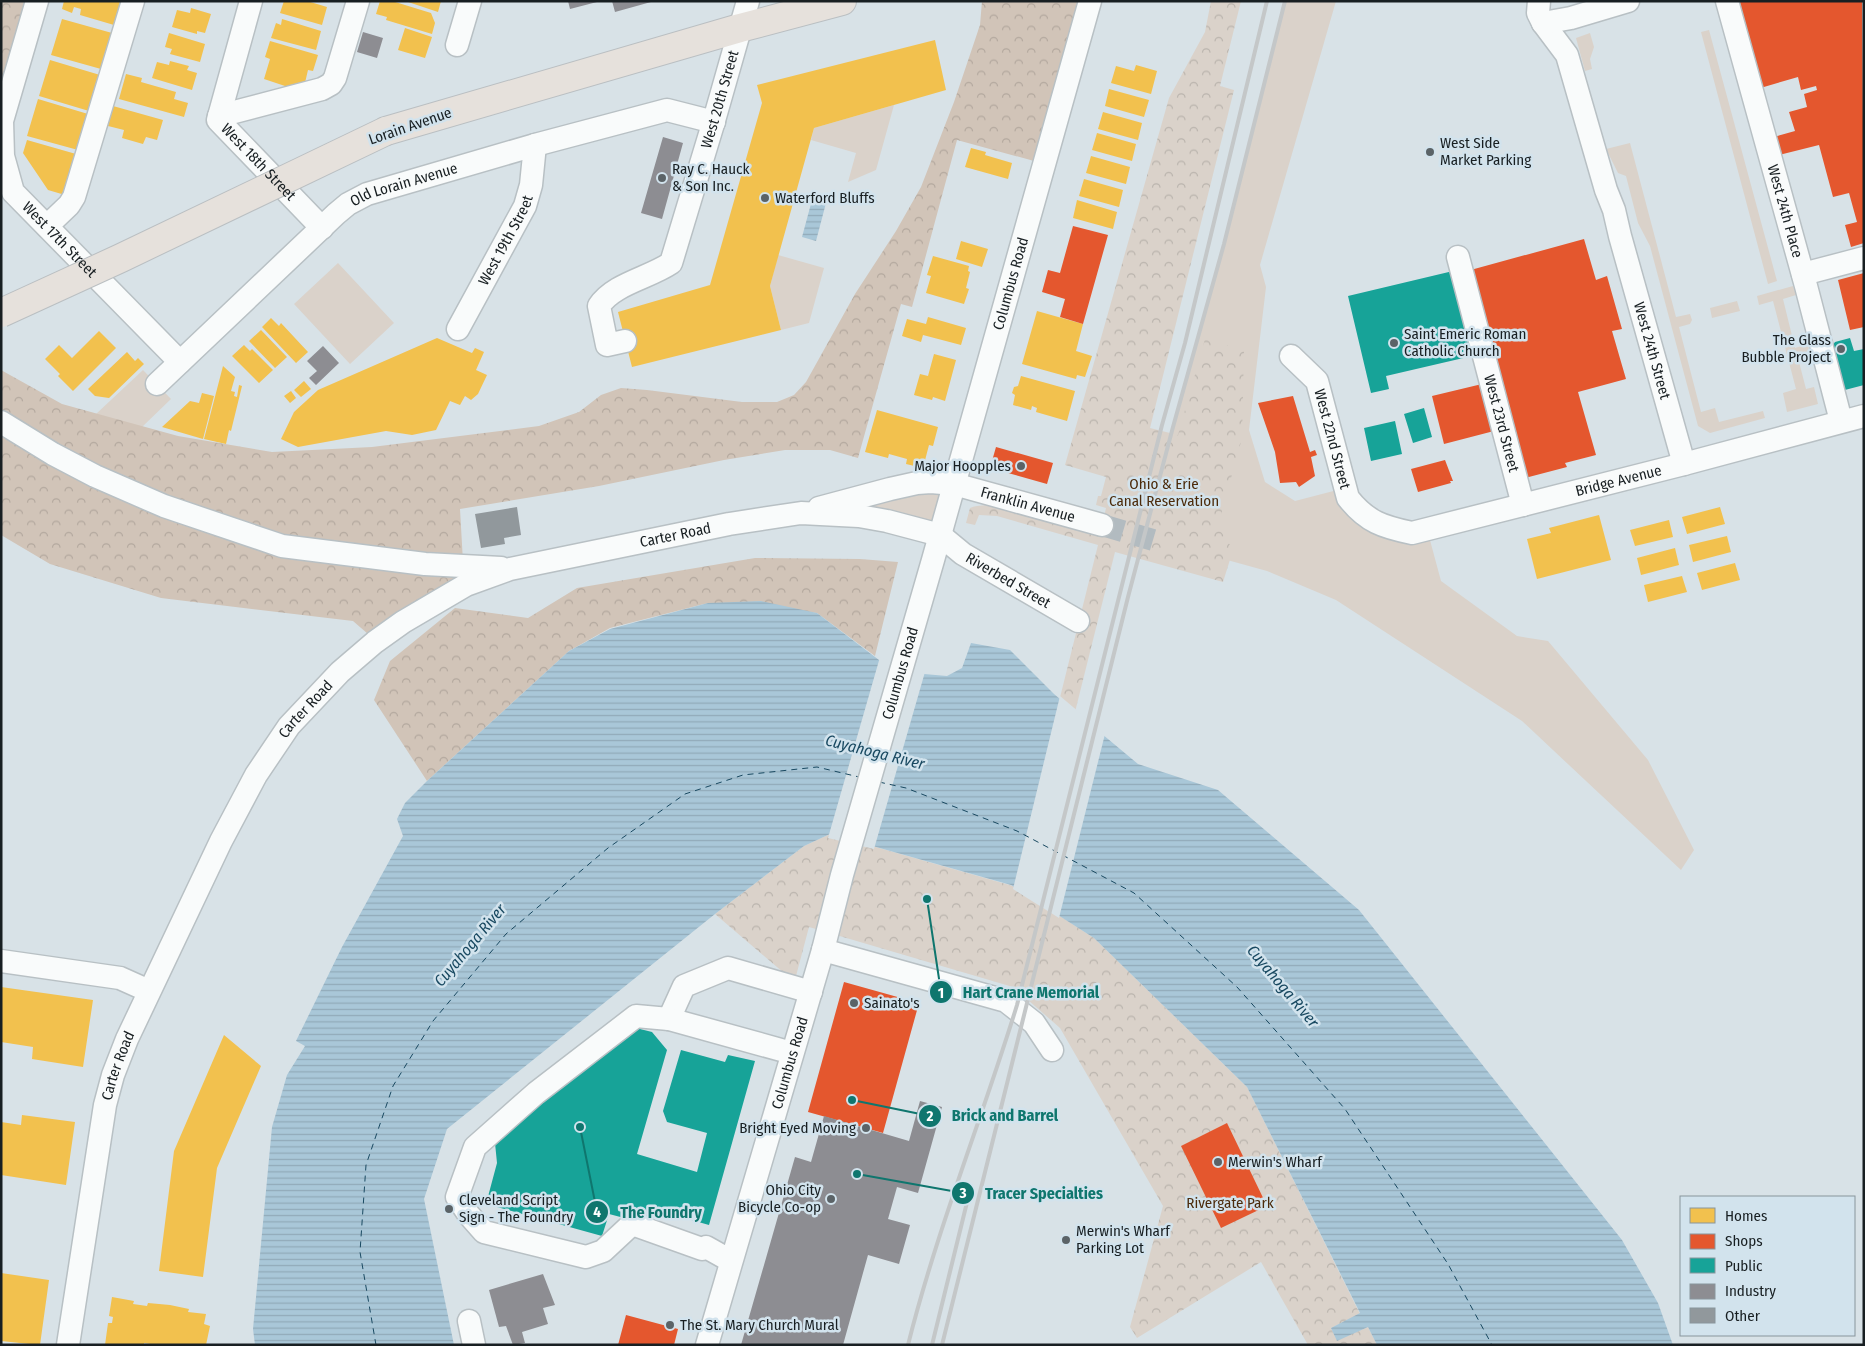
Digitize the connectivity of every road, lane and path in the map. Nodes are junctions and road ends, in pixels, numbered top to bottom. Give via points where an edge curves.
1 (37, 1) edge
2 (133, 1) edge
3 (251, 1) edge
4 (358, 1) edge
5 (470, 1) edge
6 (748, 1) edge
7 (842, 1) edge
8 (1090, 1) edge
9 (1628, 1) edge
10 (1727, 1) edge
11 (1541, 12) edge
12 (740, 28) junction
13 (458, 46) dead end
14 (219, 116) junction
15 (714, 122) junction
16 (536, 145) junction
17 (46, 226) junction
18 (322, 228) junction
19 (1458, 257) dead end
20 (1864, 258) edge
21 (1803, 274) junction
22 (1, 313) edge
23 (458, 329) dead end
24 (625, 341) dead end
25 (1291, 356) dead end
26 (180, 362) junction
27 (157, 384) dead end
28 (1864, 416) edge
29 (1841, 421) junction
30 (1, 422) edge
31 (1684, 464) junction
32 (954, 484) junction
33 (1524, 505) junction
34 (801, 513) junction
35 (1373, 522) joint
36 (1102, 526) tunnel mouth
37 (940, 535) junction
38 (510, 569) junction
39 (1078, 621) dead end
40 (823, 950) junction
41 (1, 961) edge
42 (149, 991) junction
43 (810, 992) junction
44 (669, 1019) junction
45 (1052, 1050) dead end
46 (792, 1053) junction
47 (731, 1261) junction
48 (469, 1321) dead end
49 (68, 1345) edge
50 (474, 1345) edge
51 (707, 1345) edge

1 - 17 street, West 17th Street via 2,121 3,156 13,192
2 - 17 street via 74,197
3 - 14 street, West 18th Street
4 - 14 street via 331,84 322,90
5 - 13 street
6 - 12 street, West 20th Street
7 - 12 main road, Lorain Avenue
8 - 32 street, Columbus Road
9 - 11 street via 1571,18
10 - 21 street, West 24th Place
11 - 31 street, West 24th Street via 1567,55 1614,210
12 - 15 street, West 20th Street
12 - 22 main road, Lorain Avenue, bridge via 386,131
14 - 18 street, West 18th Street via 218,120
15 - 16 street, Old Lorain Avenue via 667,110
15 - 24 street, West 20th Street via 670,263 612,292 599,306 607,345
16 - 18 street, Old Lorain Avenue via 367,194 348,204
16 - 23 street, West 19th Street via 525,206
17 - 26 street, West 17th Street
18 - 26 street, Old Lorain Avenue
19 - 33 street, West 23rd Street
20 - 21 street
21 - 29 street, West 24th Place
25 - 35 street, West 22nd Street via 1317,381 1348,498
26 - 27 street, Old Lorain Avenue
28 - 29 street, Bridge Avenue
29 - 31 street, Bridge Avenue
30 - 38 street via 95,476 164,506 282,546 425,564
31 - 33 street, Bridge Avenue
32 - 34 street, Franklin Avenue via 917,483
32 - 36 street, Franklin Avenue
32 - 37 street, Columbus Road
33 - 35 street, Bridge Avenue via 1412,533
34 - 37 street, Carter Road via 858,516
34 - 38 street, Carter Road via 729,524
37 - 39 street, Riverbed Street via 963,554
37 - 40 street, Columbus Road
38 - 42 street, Carter Road via 466,585 403,622 340,672 290,726 237,809
40 - 43 street, Columbus Road
40 - 45 street via 1006,1001 1034,1023
41 - 42 street via 120,978
42 - 49 street, Carter Road via 126,1039 105,1106
43 - 44 street via 728,968 684,986
43 - 46 street, Columbus Road
44 - 46 street
44 - 47 street via 636,1016 536,1092 475,1147 457,1197 484,1232 586,1257 603,1251 632,1224 702,1249 706,1247
46 - 47 street, Columbus Road
47 - 51 street, Columbus Road
48 - 50 street

